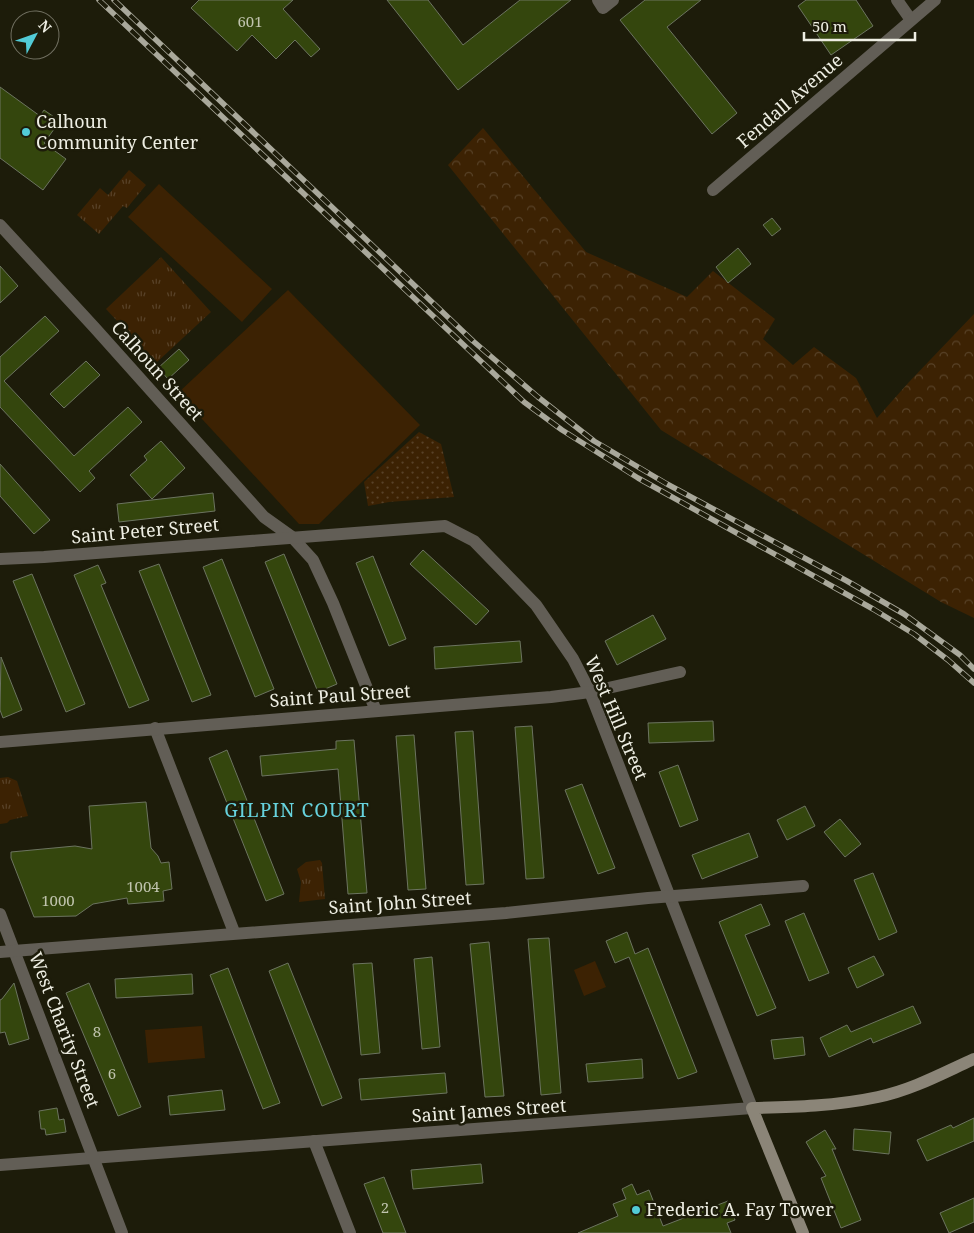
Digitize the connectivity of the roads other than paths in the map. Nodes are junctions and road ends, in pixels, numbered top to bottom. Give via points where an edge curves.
1 (897, 0) edge
2 (934, 0) edge
3 (911, 20) junction
4 (714, 190) dead end
5 (0, 225) edge
6 (292, 537) junction
7 (0, 559) edge
8 (680, 672) dead end
9 (590, 692) junction
10 (376, 711) junction
11 (155, 728) junction
12 (0, 742) edge
13 (803, 886) dead end
14 (670, 897) junction
15 (0, 914) edge
16 (234, 932) junction
17 (14, 950) junction
18 (0, 952) edge
19 (974, 1059) edge
20 (752, 1108) junction
21 (314, 1141) junction
22 (94, 1158) junction
23 (0, 1165) edge
24 (122, 1233) edge
25 (350, 1233) edge
26 (803, 1233) edge

1 - 3 street
2 - 3 street, Fendall Avenue
3 - 4 street, Fendall Avenue
5 - 6 street, Calhoun Street via 264,517
6 - 7 street, Saint Peter Street
6 - 9 street, West Hill Street via 445,526 474,540 536,605 573,659
6 - 10 street, Calhoun Street via 313,560
8 - 9 street, Saint Paul Street
9 - 10 street, Saint Paul Street
9 - 14 street, West Hill Street
10 - 11 street, Saint Paul Street
11 - 12 street, Saint Paul Street
11 - 16 street
13 - 14 street, Saint John Street
14 - 16 street, Saint John Street
14 - 20 street, West Hill Street
15 - 17 street, West Charity Street
16 - 17 street, Saint John Street
17 - 18 street, Saint John Street
17 - 22 street, West Charity Street
19 - 20 street, Saint James Street via 925,1082 879,1097 828,1105
20 - 21 street, Saint James Street
20 - 26 street
21 - 22 street, Saint James Street
21 - 25 street
22 - 23 street, Saint James Street
22 - 24 street, West Charity Street

